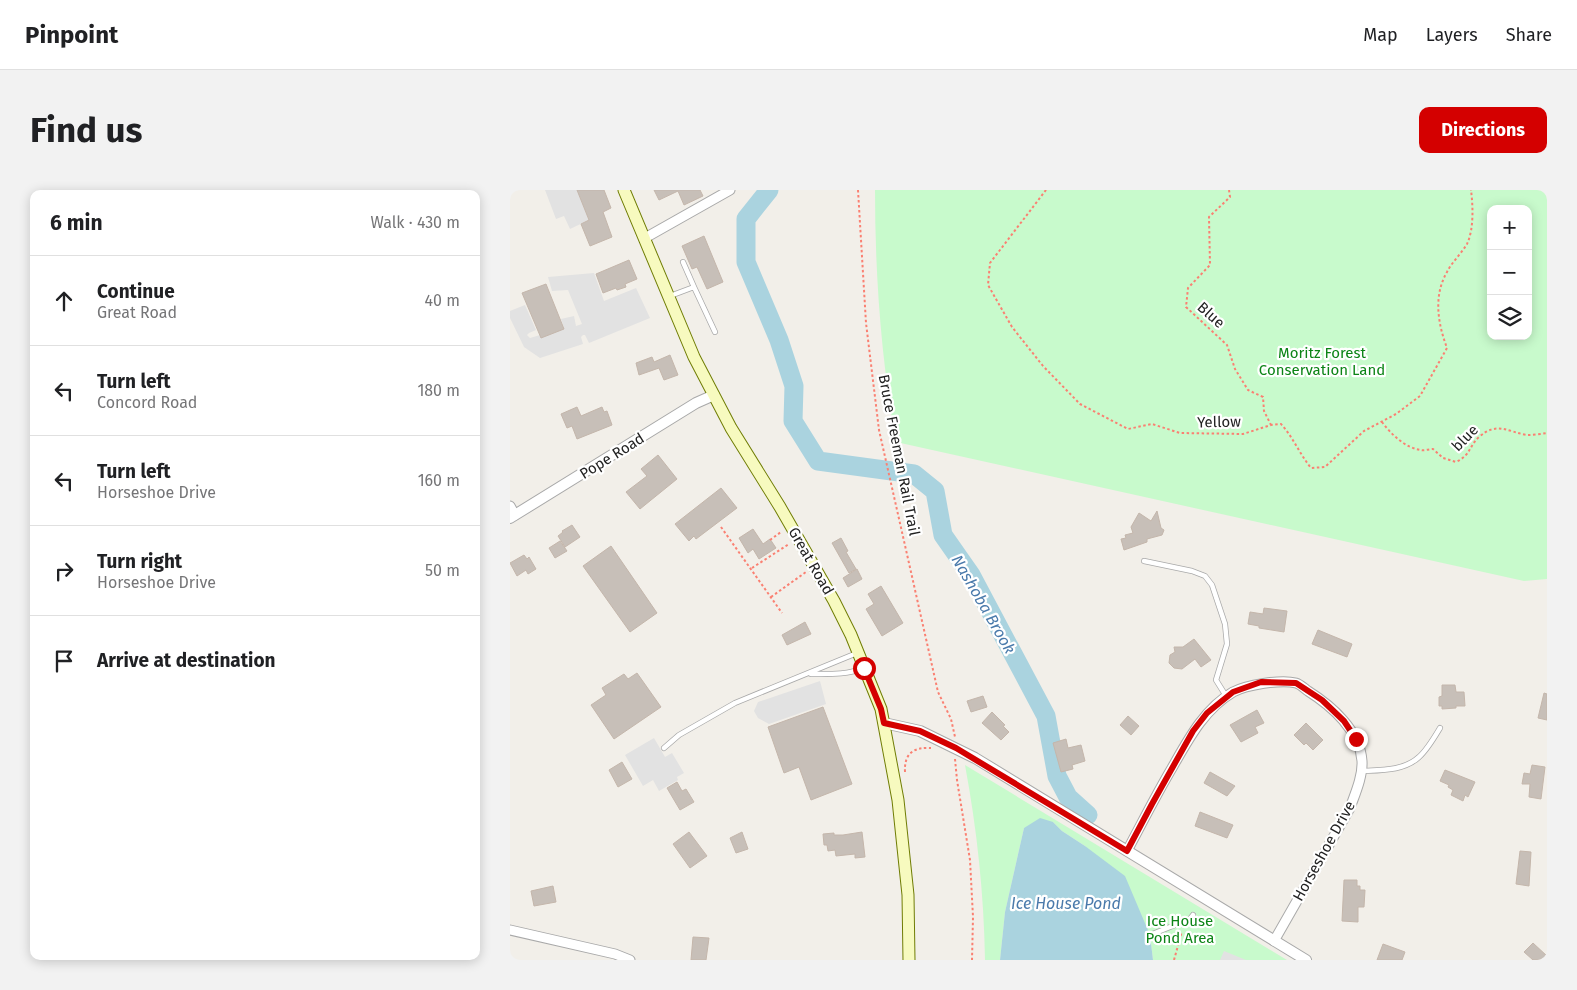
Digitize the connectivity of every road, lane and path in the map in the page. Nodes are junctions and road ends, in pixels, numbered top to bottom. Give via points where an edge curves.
1 (624, 190) edge
2 (730, 190) edge
3 (858, 190) edge
4 (1046, 190) edge
5 (1229, 190) edge
6 (1471, 190) edge
7 (644, 238) junction
8 (683, 262) dead end
9 (694, 287) junction
10 (669, 296) junction
11 (715, 332) dead end
12 (714, 395) junction
13 (1382, 422) junction
14 (1271, 425) junction
15 (1547, 433) edge
16 (512, 513) edge
17 (721, 527) dead end
18 (781, 532) dead end
19 (770, 540) dead end
20 (788, 544) dead end
21 (1144, 561) dead end
22 (752, 568) junction
23 (806, 572) dead end
24 (771, 597) junction
25 (782, 613) dead end
26 (859, 652) junction
27 (864, 668) junction
28 (809, 674) junction
29 (938, 692) dead end
30 (1226, 698) junction
31 (884, 723) junction
32 (1440, 728) dead end
33 (664, 748) dead end
34 (935, 749) dead end
35 (950, 756) dead end
36 (955, 758) dead end
37 (1360, 772) junction
38 (905, 775) dead end
39 (957, 780) dead end
40 (1127, 851) junction
41 (1193, 915) dead end
42 (1185, 921) junction
43 (510, 930) edge
44 (1150, 935) dead end
45 (1274, 941) junction
46 (630, 960) edge
47 (908, 960) edge
48 (972, 960) edge
49 (1174, 960) edge
50 (1306, 960) edge

1 - 7 main road, Great Road
2 - 7 street
3 - 29 path, Bruce Freeman Rail Trail via 869,359 879,430
4 - 14 path, Yellow via 990,264 988,285 1012,327 1043,366 1080,404 1128,430 1152,424 1180,433 1243,434
5 - 14 path, Blue via 1230,197 1209,217 1210,265 1188,288 1186,307 1227,345 1248,390 1263,397 1264,411
6 - 13 path via 1474,210 1468,242 1446,274 1438,299 1439,328 1446,348 1420,396
7 - 10 main road, Great Road
8 - 9 lane
9 - 10 lane
9 - 11 lane
10 - 12 main road, Great Road
12 - 16 street, Pope Road
12 - 26 main road, Great Road via 834,601
13 - 14 path via 1364,431 1325,466 1311,468 1281,424
13 - 15 path, blue via 1391,434 1406,444 1420,450 1433,449 1443,458 1456,462 1465,458 1478,438 1491,428 1507,428 1528,435
17 - 22 path
18 - 19 path
20 - 22 path
21 - 30 lane via 1192,571 1204,576 1212,585 1225,624 1227,644 1216,680
22 - 24 path
23 - 24 path
24 - 25 path
26 - 27 main road, Great Road
26 - 28 lane
27 - 28 lane via 835,674
27 - 31 main road, Great Road
28 - 33 lane via 735,703 679,735
30 - 37 street, Horseshoe Drive via 1233,692 1261,682 1296,683 1322,700 1344,721 1356,739 1362,761
30 - 40 street, Horseshoe Drive via 1207,713 1193,731
31 - 40 street via 920,731 956,748
31 - 47 main road, Great Road via 898,800 908,895
32 - 37 lane via 1419,757 1409,764 1396,769
34 - 38 path via 912,751 906,758
35 - 36 path
37 - 45 street, Horseshoe Drive via 1350,808
39 - 48 path via 970,860
40 - 45 street
41 - 42 lane
42 - 44 lane
42 - 49 path
43 - 46 street
45 - 50 street

